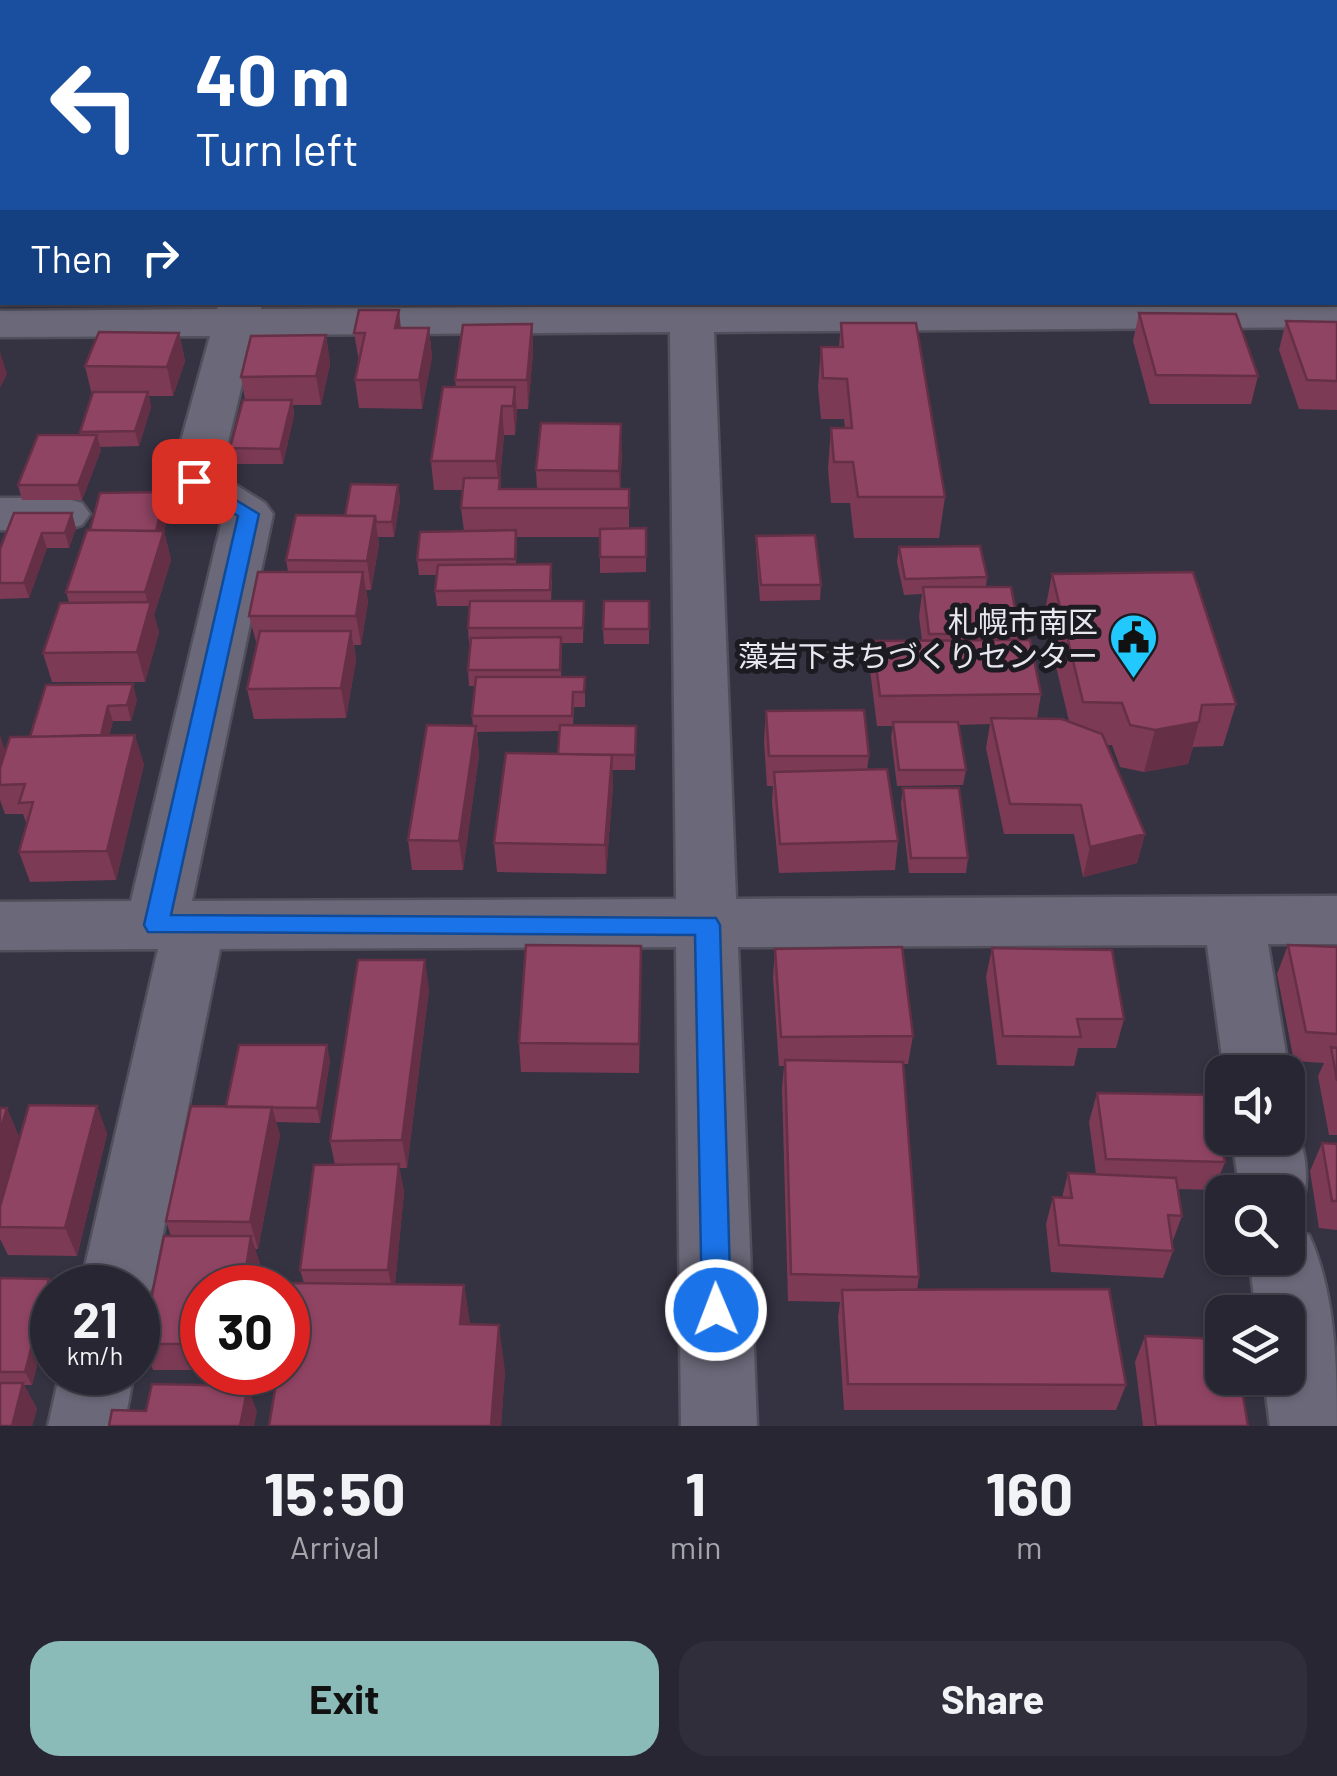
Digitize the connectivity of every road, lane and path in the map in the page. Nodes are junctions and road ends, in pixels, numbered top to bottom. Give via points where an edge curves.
1 (1251, 309) edge
2 (692, 312) edge
3 (238, 313) edge
4 (1337, 314) edge
5 (0, 324) edge
6 (0, 514) edge
7 (65, 514) edge
8 (1234, 920) junction
9 (1337, 920) edge
10 (175, 925) junction
11 (707, 925) junction
12 (0, 926) edge
13 (1254, 1055) edge
14 (120, 1265) edge
15 (1286, 1275) edge
16 (93, 1395) edge
17 (86, 1426) edge
18 (719, 1426) edge
19 (1308, 1426) edge

1 - 2 street
1 - 4 street
2 - 3 street
2 - 11 street
3 - 5 street
3 - 10 street via 194,481 248,514
6 - 7 street
8 - 9 street
8 - 11 street
8 - 13 street
10 - 11 street
10 - 12 street
10 - 14 street
11 - 18 street
15 - 19 street
16 - 17 street

